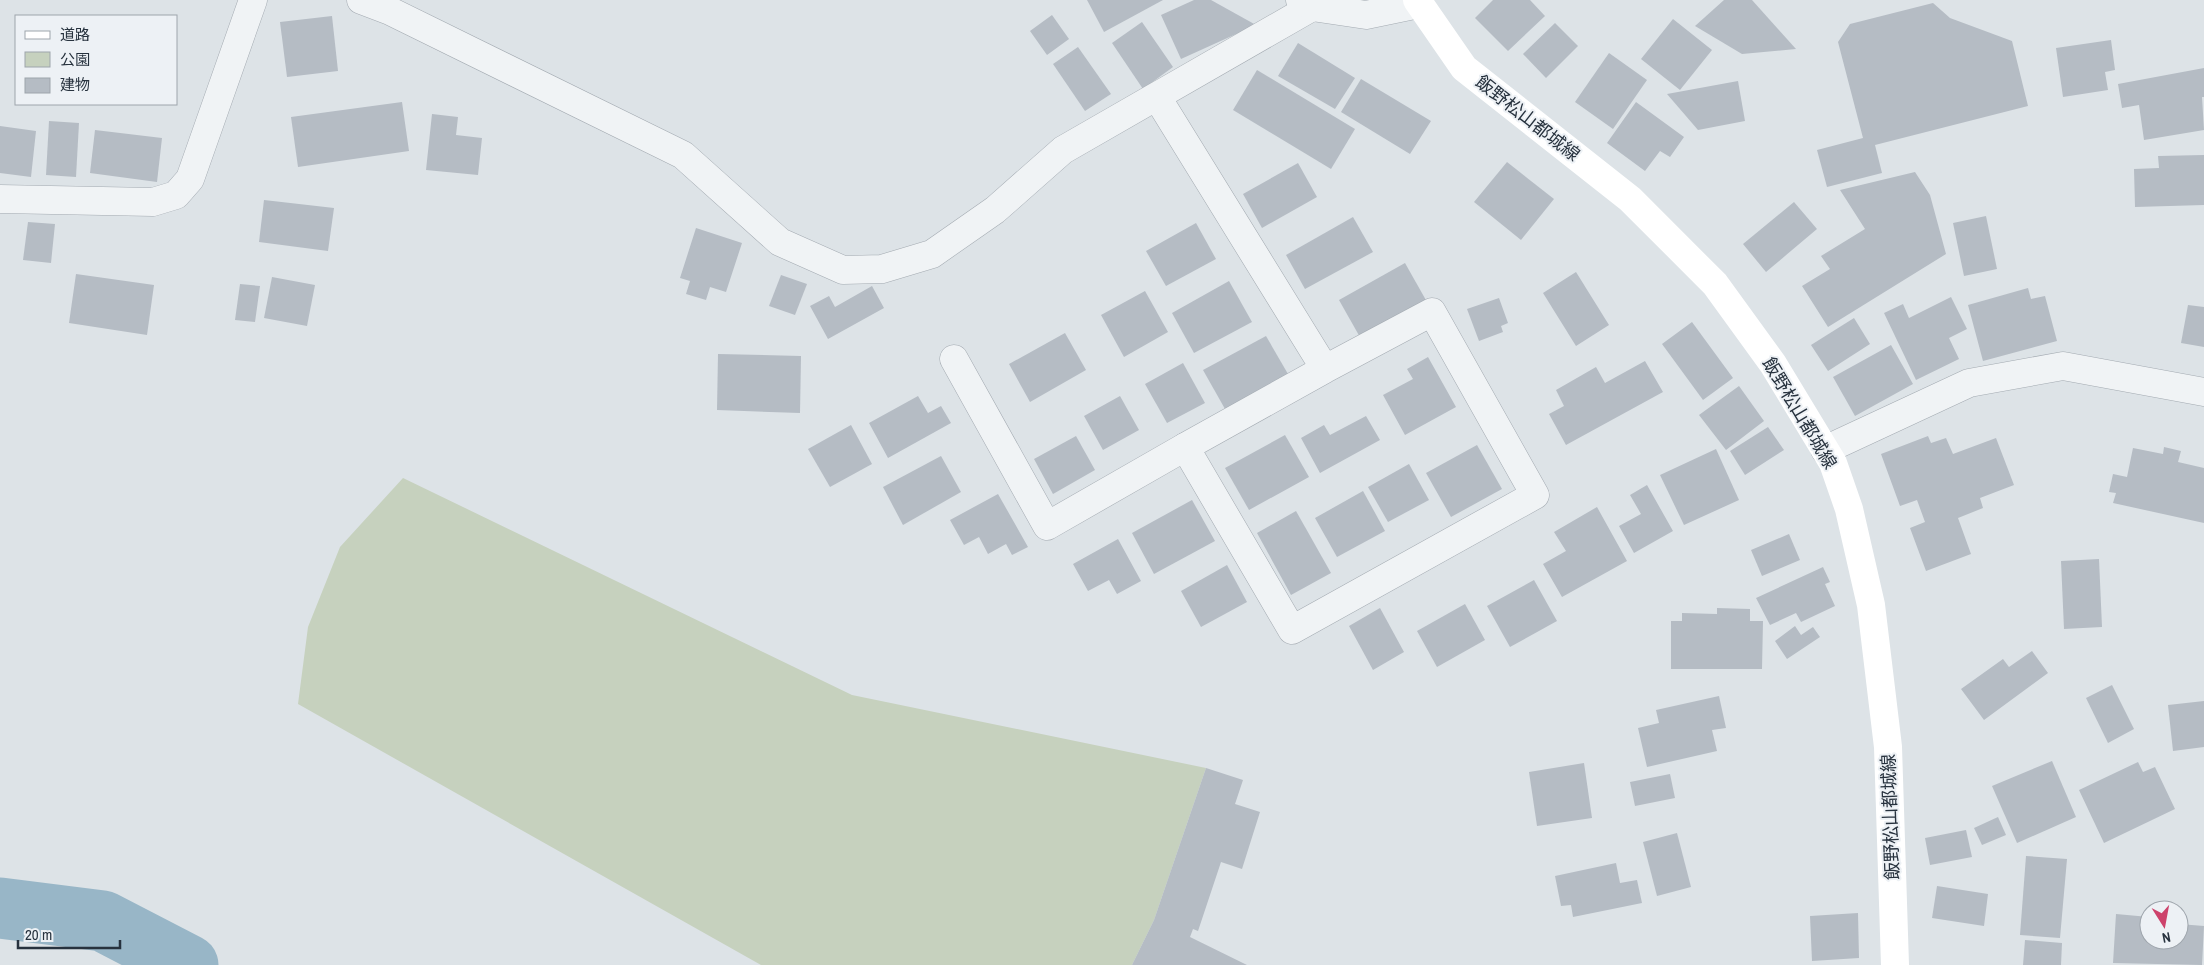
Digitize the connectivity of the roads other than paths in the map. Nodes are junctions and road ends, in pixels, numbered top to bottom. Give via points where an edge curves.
1 (253, 0) edge
2 (361, 0) edge
3 (1418, 2) edge
4 (1306, 3) edge
5 (1157, 98) junction
6 (0, 199) edge
7 (954, 359) dead end
8 (1325, 369) junction
9 (2204, 392) edge
10 (1185, 447) junction
11 (1825, 450) junction
12 (1895, 965) edge

1 - 6 street via 190,179 176,195 153,202
2 - 5 street via 390,11 683,155 780,242 843,270 882,268 932,254 995,210 1063,150
3 - 4 street via 1366,15
3 - 11 main road, 飯野松山都城線 via 1464,68 1630,199 1715,284 1773,364
4 - 5 street
5 - 8 street
7 - 10 street via 1048,526
8 - 10 street
8 - 10 street via 1432,312 1535,495 1292,630
9 - 11 street via 2063,366 1969,383
11 - 12 main road, 飯野松山都城線 via 1833,463 1849,509 1871,605 1888,747

